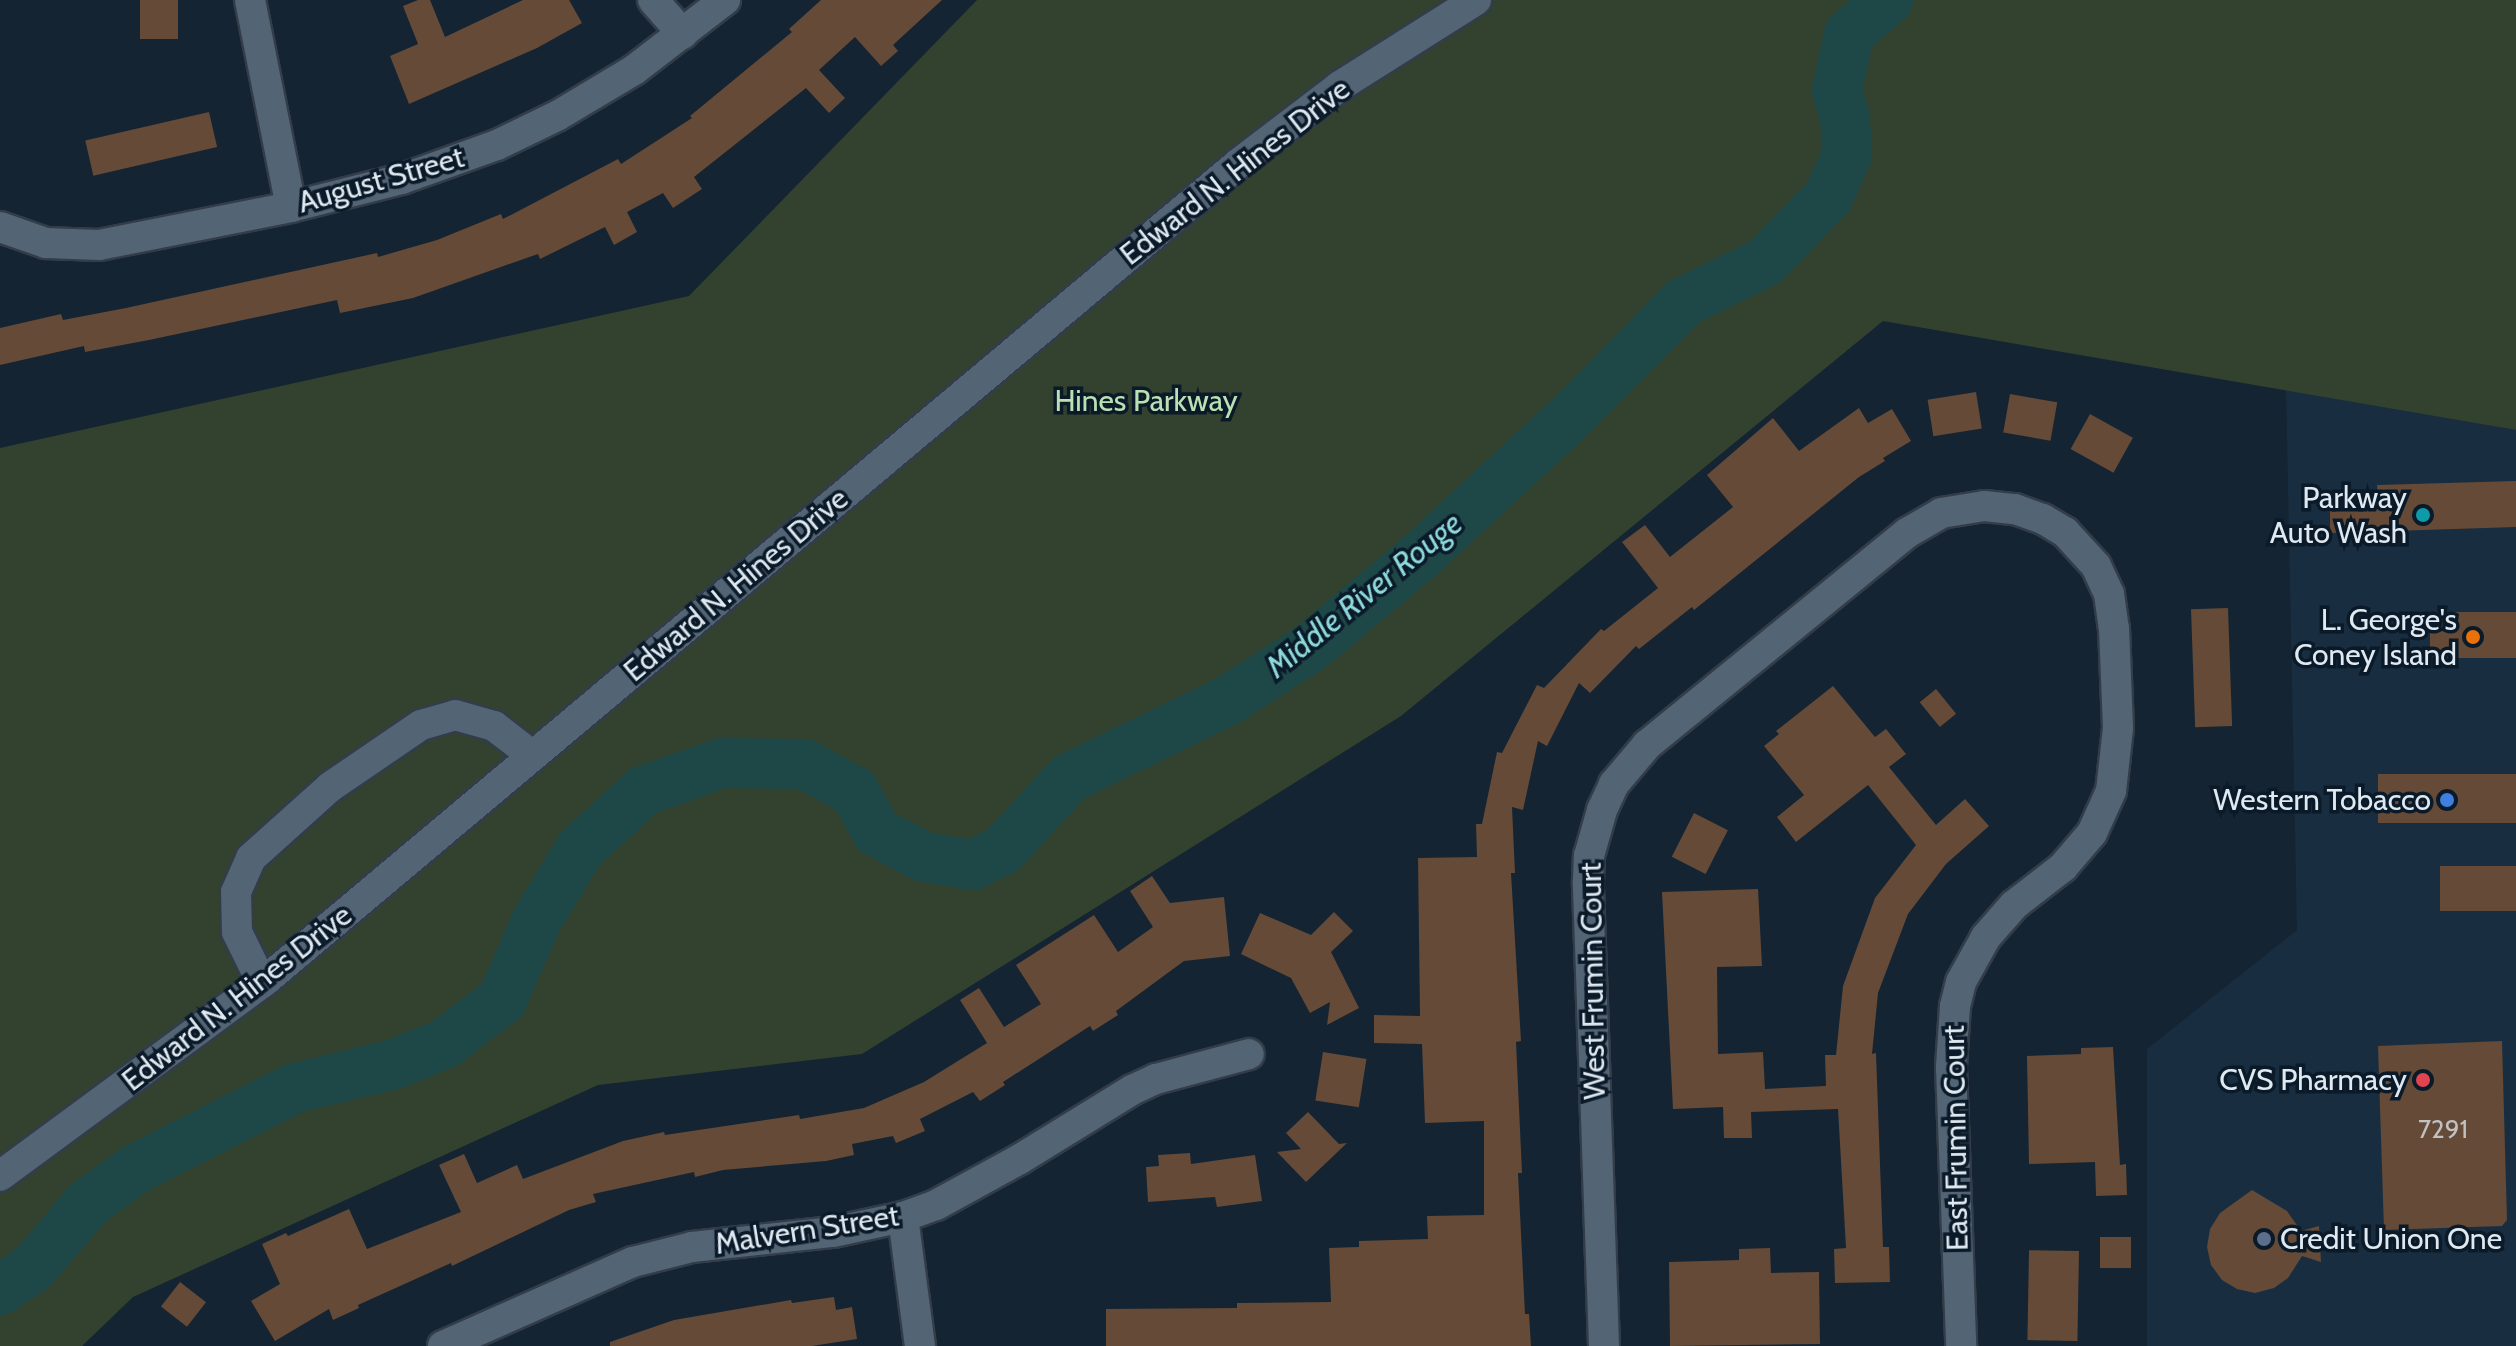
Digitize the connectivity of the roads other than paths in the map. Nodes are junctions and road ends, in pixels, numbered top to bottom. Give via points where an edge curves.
1 (250, 0) edge
2 (653, 0) edge
3 (725, 0) edge
4 (1457, 5) edge
5 (683, 34) junction
6 (291, 207) junction
7 (0, 227) edge
8 (1808, 613) joint
9 (533, 756) junction
10 (262, 983) junction
11 (1249, 1054) dead end
12 (0, 1176) edge
13 (903, 1217) junction
14 (443, 1346) edge
15 (920, 1346) edge
16 (1604, 1346) edge
17 (1961, 1346) edge

1 - 6 street
2 - 5 street
3 - 5 street, August Street
4 - 9 street, Edward N. Hines Drive via 1239,163
5 - 6 street, August Street via 601,91 497,145 402,179
6 - 7 street, August Street via 99,245 46,243
8 - 16 street, West Frumin Court via 1647,745 1614,784 1594,832 1588,881
8 - 17 street, East Frumin Court via 1929,519 1984,506 2015,509 2065,532 2096,566 2109,594 2118,728 2116,769 2105,810 2080,850 2014,905 1986,937 1961,982 1955,1006 1951,1067
9 - 10 street, Edward N. Hines Drive
9 - 10 street via 494,726 455,715 421,725 330,787 251,858 236,892 237,932
10 - 12 street, Edward N. Hines Drive
11 - 13 street, Malvern Street via 1132,1090 1020,1159
13 - 14 street, Malvern Street via 833,1232 692,1247 633,1262
13 - 15 street

